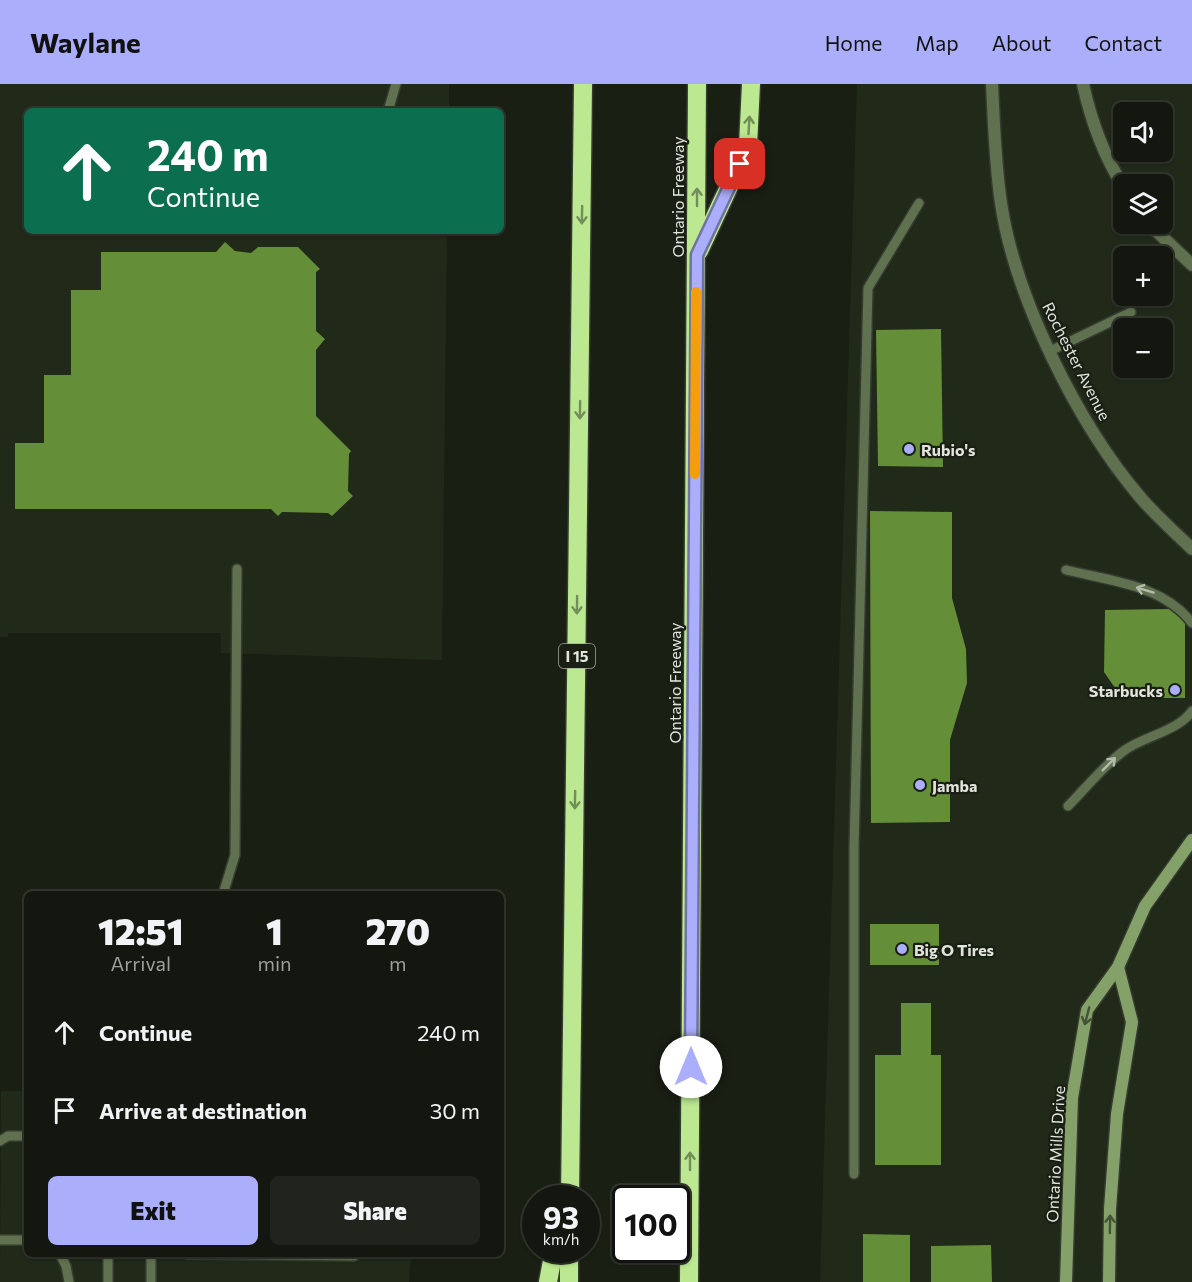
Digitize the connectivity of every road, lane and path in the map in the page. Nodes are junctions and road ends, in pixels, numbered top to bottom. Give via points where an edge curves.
1 (396, 84) edge
2 (575, 84) edge
3 (584, 84) edge
4 (697, 84) edge
5 (752, 84) edge
6 (992, 84) edge
7 (1083, 84) edge
8 (389, 108) edge
9 (583, 156) junction
10 (1117, 174) edge
11 (919, 203) dead end
12 (1159, 234) edge
13 (697, 255) junction
14 (1192, 265) edge
15 (1131, 312) dead end
16 (1050, 351) junction
17 (1192, 549) edge
18 (237, 569) dead end
19 (1066, 570) dead end
20 (1192, 623) edge
21 (1192, 711) edge
22 (1068, 806) dead end
23 (1192, 840) edge
24 (224, 891) edge
25 (1118, 967) junction
26 (24, 1136) edge
27 (0, 1141) edge
28 (570, 1155) junction
29 (854, 1174) dead end
30 (565, 1185) edge
31 (570, 1185) edge
32 (0, 1240) edge
33 (24, 1240) edge
34 (62, 1257) edge
35 (108, 1257) edge
36 (152, 1257) edge
37 (552, 1263) edge
38 (569, 1263) edge
39 (69, 1282) edge
40 (108, 1282) edge
41 (151, 1282) edge
42 (548, 1282) edge
43 (569, 1282) edge
44 (689, 1282) edge
45 (1065, 1282) edge
46 (1109, 1282) edge

1 - 8 lane
2 - 9 highway
3 - 9 highway, I 15
13 -> 4 highway, Ontario Freeway
13 -> 5 highway via 748,146
6 - 16 street, Rochester Avenue via 1001,205 1020,275
7 - 10 street via 1095,130
9 -> 28 highway, I 15
11 - 29 lane via 868,288 854,848
12 - 14 street
44 -> 13 highway, Ontario Freeway
15 - 16 lane
16 - 17 street, Rochester Avenue via 1087,423 1140,497
18 - 24 lane via 235,855
20 -> 19 lane via 1173,602 1152,592
22 -> 21 lane via 1122,752 1186,719
23 - 25 street, Ontario Mills Drive via 1145,906
25 -> 45 street, Ontario Mills Drive via 1087,1010 1072,1098
46 -> 25 street via 1117,1114 1132,1023
26 - 27 lane
28 - 30 highway
28 - 31 highway, I 15
32 - 33 lane
34 - 39 lane
35 - 40 lane
36 - 41 lane
37 - 42 highway
38 - 43 highway

